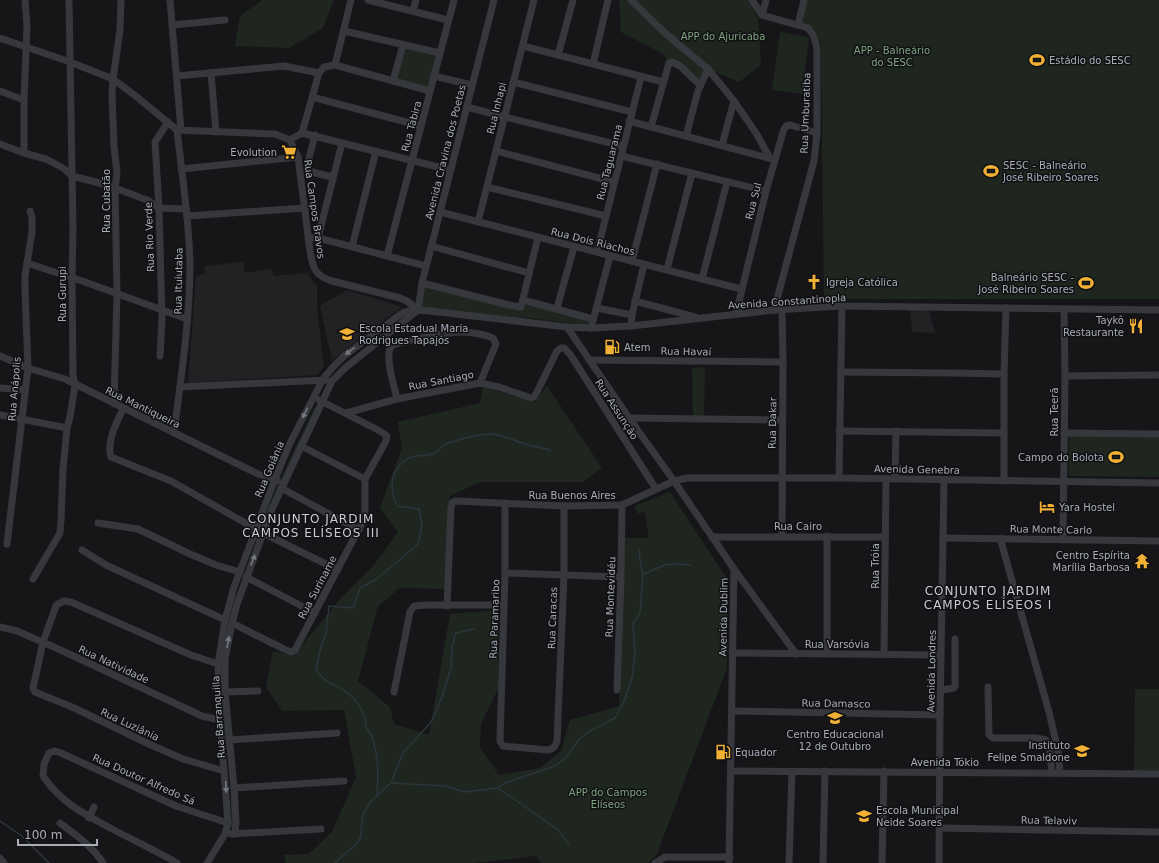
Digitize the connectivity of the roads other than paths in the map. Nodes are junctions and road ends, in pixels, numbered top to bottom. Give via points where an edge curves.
1 (25, 0) edge
2 (69, 0) edge
3 (122, 0) edge
4 (170, 0) edge
5 (351, 0) edge
6 (368, 0) edge
7 (416, 0) edge
8 (454, 0) edge
9 (494, 0) edge
10 (534, 0) edge
11 (573, 0) edge
12 (608, 0) edge
13 (631, 0) edge
14 (752, 0) edge
15 (766, 0) edge
16 (804, 0) edge
17 (377, 1) edge
18 (413, 11) junction
19 (762, 15) junction
20 (225, 20) dead end
21 (448, 20) junction
22 (172, 25) junction
23 (798, 25) junction
24 (344, 31) junction
25 (0, 38) edge
26 (403, 45) junction
27 (522, 46) junction
28 (27, 47) junction
29 (440, 53) junction
30 (558, 55) junction
31 (70, 62) junction
32 (593, 64) junction
33 (334, 65) junction
34 (708, 69) junction
35 (319, 72) junction
36 (211, 73) junction
37 (177, 76) junction
38 (434, 76) junction
39 (641, 77) junction
40 (113, 79) junction
41 (393, 81) junction
42 (513, 82) junction
43 (663, 82) junction
44 (472, 85) junction
45 (700, 86) junction
46 (0, 91) edge
47 (430, 91) junction
48 (312, 97) junction
49 (24, 100) junction
50 (734, 101) junction
51 (467, 107) junction
52 (632, 112) junction
53 (504, 117) junction
54 (630, 121) junction
55 (168, 122) junction
56 (421, 126) junction
57 (651, 127) junction
58 (179, 130) junction
59 (216, 132) junction
60 (817, 132) junction
61 (302, 133) junction
62 (315, 135) junction
63 (686, 136) junction
64 (290, 140) junction
65 (342, 143) junction
66 (0, 144) edge
67 (722, 145) junction
68 (623, 146) junction
69 (376, 151) junction
70 (496, 151) junction
71 (24, 153) junction
72 (621, 156) junction
73 (298, 157) junction
74 (772, 159) junction
75 (412, 160) junction
76 (657, 164) junction
77 (181, 169) junction
78 (450, 170) junction
79 (692, 173) junction
80 (72, 176) junction
81 (332, 177) junction
82 (614, 182) junction
83 (727, 182) junction
84 (487, 187) junction
85 (115, 188) junction
86 (766, 191) junction
87 (159, 208) junction
88 (305, 208) junction
89 (186, 209) junction
90 (30, 211) dead end
91 (440, 212) junction
92 (187, 216) junction
93 (606, 216) junction
94 (478, 222) junction
95 (538, 237) junction
96 (308, 238) junction
97 (318, 238) junction
98 (431, 246) junction
99 (574, 247) junction
100 (352, 248) junction
101 (597, 252) junction
102 (387, 256) junction
103 (610, 256) junction
104 (632, 260) junction
105 (27, 263) junction
106 (644, 264) junction
107 (426, 266) junction
108 (667, 269) junction
109 (529, 273) junction
110 (72, 278) junction
111 (702, 279) junction
112 (422, 282) junction
113 (741, 289) junction
114 (117, 293) junction
115 (635, 301) junction
116 (522, 303) junction
117 (842, 306) junction
118 (558, 308) junction
119 (597, 308) junction
120 (1006, 308) junction
121 (1064, 309) junction
122 (418, 310) junction
123 (778, 310) junction
124 (1159, 310) edge
125 (161, 311) junction
126 (736, 314) junction
127 (632, 315) junction
128 (699, 318) junction
129 (187, 319) junction
130 (593, 319) junction
131 (520, 321) junction
132 (630, 326) junction
133 (567, 327) junction
134 (591, 328) junction
135 (557, 351) joint
136 (0, 356) edge
137 (160, 356) dead end
138 (589, 360) junction
139 (783, 362) junction
140 (28, 368) junction
141 (841, 372) junction
142 (1004, 374) junction
143 (1159, 375) edge
144 (1065, 376) junction
145 (323, 379) junction
146 (332, 381) junction
147 (480, 383) junction
148 (75, 385) junction
149 (180, 387) junction
150 (0, 388) edge
151 (25, 390) junction
152 (314, 397) junction
153 (397, 399) junction
154 (323, 401) junction
155 (114, 404) junction
156 (123, 409) junction
157 (346, 413) junction
158 (0, 415) edge
159 (629, 418) junction
160 (22, 419) junction
161 (782, 420) junction
162 (67, 428) junction
163 (839, 431) junction
164 (896, 431) junction
165 (1004, 432) junction
166 (174, 433) junction
167 (1064, 433) junction
168 (1159, 434) edge
169 (301, 446) junction
170 (782, 478) junction
171 (839, 478) junction
172 (275, 479) junction
173 (365, 479) junction
174 (886, 479) junction
175 (895, 479) junction
176 (944, 480) junction
177 (1004, 480) junction
178 (674, 481) junction
179 (1064, 482) junction
180 (1159, 483) edge
181 (282, 486) junction
182 (656, 489) junction
183 (506, 503) junction
184 (622, 505) junction
185 (265, 506) junction
186 (564, 506) junction
187 (272, 509) junction
188 (98, 523) dead end
189 (256, 529) junction
190 (359, 530) junction
191 (263, 533) junction
192 (782, 536) junction
193 (827, 536) junction
194 (57, 537) junction
195 (712, 537) junction
196 (885, 537) junction
197 (943, 538) junction
198 (1000, 538) junction
199 (66, 540) dead end
200 (1063, 540) junction
201 (1159, 541) edge
202 (7, 544) dead end
203 (82, 550) dead end
204 (338, 570) junction
205 (734, 570) junction
206 (240, 572) junction
207 (505, 573) junction
208 (564, 575) junction
209 (621, 576) junction
210 (246, 577) junction
211 (33, 579) dead end
212 (504, 605) junction
213 (447, 606) junction
214 (315, 613) junction
215 (228, 621) junction
216 (0, 627) edge
217 (955, 639) dead end
218 (43, 642) junction
219 (732, 653) junction
220 (796, 654) junction
221 (827, 654) junction
222 (884, 654) junction
223 (941, 654) junction
224 (221, 661) junction
225 (988, 687) dead end
226 (617, 690) dead end
227 (941, 690) junction
228 (258, 691) dead end
229 (225, 692) junction
230 (394, 692) dead end
231 (732, 711) junction
232 (940, 714) junction
233 (220, 720) junction
234 (337, 733) dead end
235 (500, 736) joint
236 (229, 740) junction
237 (224, 771) junction
238 (731, 771) junction
239 (792, 771) junction
240 (825, 771) junction
241 (884, 771) junction
242 (940, 772) junction
243 (1052, 772) junction
244 (1060, 772) junction
245 (1159, 774) edge
246 (344, 781) dead end
247 (234, 788) junction
248 (94, 806) dead end
249 (89, 818) junction
250 (60, 823) dead end
251 (228, 823) junction
252 (940, 828) junction
253 (321, 829) dead end
254 (1159, 832) edge
255 (225, 834) junction
256 (235, 834) junction
257 (0, 858) edge
258 (730, 860) edge
259 (4, 863) edge
260 (103, 863) edge
261 (178, 863) edge
262 (206, 863) edge
263 (654, 863) edge
264 (789, 863) edge
265 (823, 863) edge
266 (882, 863) edge
267 (939, 863) edge

1 - 28 street
2 - 31 street, Rua Gurupi
3 - 40 street, Rua Cubatão
4 - 22 street, Rua Ituiutaba
5 - 24 street
6 - 17 street
7 - 18 street
8 - 21 street, Rua Tabira
9 - 44 street, Avenida Cravina dos Poetas
10 - 27 street, Rua Inhapi
11 - 30 street
12 - 32 street
13 - 34 street
14 - 19 street
15 - 19 street
16 - 23 street
17 - 18 street
18 - 21 street
19 - 23 street, Rua Umburatiba
20 - 22 street
21 - 29 street, Rua Tabira
22 - 37 street, Rua Ituiutaba
23 - 60 street, Rua Umburatiba via 808,28 816,43
24 - 26 street
24 - 33 street
25 - 28 street
26 - 29 street
26 - 41 street
27 - 30 street
27 - 42 street, Rua Inhapi
28 - 31 street
28 - 49 street
29 - 38 street, Rua Tabira
30 - 32 street
31 - 40 street
31 - 80 street, Rua Gurupi
32 - 39 street
33 - 35 street via 324,67
33 - 41 street
34 - 45 street
34 - 50 street
35 - 36 street via 284,66
35 - 48 street
36 - 37 street
36 - 59 street
37 - 58 street, Rua Ituiutaba
38 - 44 street
38 - 47 street, Rua Tabira
39 - 43 street
39 - 52 street, Rua Taguarama
40 - 55 street
40 - 85 street, Rua Cubatão via 112,111 117,173
41 - 47 street
42 - 52 street
42 - 53 street, Rua Inhapi
43 - 45 street via 669,63 672,62 680,66
43 - 57 street
44 - 51 street, Avenida Cravina dos Poetas
45 - 63 street
46 - 49 street
47 - 56 street, Rua Tabira
48 - 56 street
48 - 61 street
49 - 71 street
50 - 67 street
50 - 74 street
51 - 53 street
51 - 78 street, Avenida Cravina dos Poetas
52 - 54 street, Rua Taguarama
53 - 68 street
53 - 70 street, Rua Inhapi
54 - 57 street
54 - 68 street, Rua Taguarama
55 - 58 street
55 - 87 street, Rua Rio Verde via 155,142
56 - 75 street, Rua Tabira
57 - 63 street
58 - 59 street
58 - 77 street, Rua Ituiutaba
59 - 64 street via 275,134
60 - 74 street, Rua Sul via 798,126 786,126
60 - 123 street, Rua Umburatiba via 814,161
61 - 62 street
61 - 64 street
62 - 65 street
62 - 81 street via 308,171
63 - 67 street
64 - 73 street, Rua Campos Bravos
65 - 69 street
65 - 81 street
66 - 71 street
67 - 74 street
68 - 72 street, Rua Taguarama
69 - 75 street
69 - 100 street
70 - 82 street
70 - 84 street, Rua Inhapi
71 - 80 street via 46,159
72 - 76 street
72 - 82 street, Rua Taguarama
73 - 77 street
73 - 88 street, Rua Campos Bravos
74 - 86 street, Rua Sul
75 - 78 street
75 - 102 street, Rua Tabira
76 - 79 street
76 - 104 street
77 - 89 street, Rua Ituiutaba
78 - 91 street, Avenida Cravina dos Poetas
79 - 83 street
79 - 108 street
80 - 85 street
80 - 110 street, Rua Gurupi
81 - 97 street
82 - 93 street, Rua Taguarama
83 - 86 street
83 - 111 street
84 - 93 street
84 - 94 street, Rua Inhapi
85 - 87 street via 147,200
85 - 114 street, Rua Cubatão
86 - 113 street, Rua Sul
87 - 89 street
87 - 125 street, Rua Rio Verde
88 - 92 street
88 - 96 street, Rua Campos Bravos
89 - 92 street, Rua Ituiutaba
90 - 105 street, Rua Anápolis via 32,232
91 - 94 street, Rua Dois Riachos
91 - 98 street, Avenida Cravina dos Poetas
92 - 129 street, Rua Ituiutaba via 190,263
93 - 101 street, Rua Taguarama
94 - 95 street, Rua Dois Riachos
95 - 99 street, Rua Dois Riachos
95 - 109 street
96 - 97 street
96 - 122 street, Rua Campos Bravos via 312,263 320,276 404,299
97 - 100 street
98 - 107 street, Avenida Cravina dos Poetas
98 - 109 street
99 - 101 street, Rua Dois Riachos
99 - 118 street
100 - 102 street
101 - 103 street, Rua Dois Riachos
102 - 107 street
103 - 104 street, Rua Dois Riachos
103 - 119 street
104 - 106 street, Rua Dois Riachos
105 - 110 street
105 - 140 street, Rua Anápolis via 25,290
106 - 108 street, Rua Dois Riachos
106 - 115 street
107 - 112 street, Avenida Cravina dos Poetas
108 - 111 street, Rua Dois Riachos
109 - 116 street
110 - 114 street
110 - 148 street, Rua Gurupi
111 - 113 street, Rua Dois Riachos
112 - 116 street via 509,305
112 - 122 street, Avenida Cravina dos Poetas
113 - 126 street, Rua Sul
114 - 125 street
114 - 155 street, Rua Cubatão
115 - 127 street
115 - 128 street
116 - 118 street
116 - 131 street
117 - 120 street, Avenida Constantinopla
117 - 123 street, Avenida Constantinopla
117 - 141 street
118 - 130 street
119 - 127 street
119 - 130 street
120 - 121 street, Avenida Constantinopla
120 - 142 street
121 - 124 street, Avenida Constantinopla
121 - 144 street, Rua Teerã
122 - 131 street, Avenida Constantinopla
122 -> 145 street, Rua Goiânia via 401,314 344,356
122 - 146 street via 344,368
123 - 126 street, Avenida Constantinopla
123 - 139 street, Rua Dakar
125 - 129 street
125 - 137 street, Rua Rio Verde
126 - 128 street, Avenida Constantinopla
127 - 132 street
128 - 132 street, Avenida Constantinopla
129 - 149 street, Rua Ituiutaba
130 - 134 street
131 - 133 street, Avenida Constantinopla
132 - 134 street, Avenida Constantinopla
133 - 134 street, Avenida Constantinopla
133 - 138 street, Avenida Dublim
135 - 147 street, Rua Santiago via 534,397 529,398
135 - 182 street, Rua Assunção via 563,347 570,354
136 - 140 street, Rua Mantiqueira
138 - 139 street, Rua Havaí
138 - 159 street, Avenida Dublim
139 - 161 street, Rua Dakar
140 - 148 street, Rua Mantiqueira via 54,375
140 - 151 street, Rua Anápolis
141 - 142 street
141 - 163 street
142 - 165 street
143 - 144 street
144 - 167 street, Rua Teerã
145 - 146 street
145 - 149 street
145 - 152 street, Rua Goiânia
146 - 154 street
147 - 153 street, Rua Santiago
147 - 153 street via 494,348 495,341 491,337 459,332 418,339 393,345 390,350 389,358
148 - 155 street, Rua Mantiqueira
148 - 162 street, Rua Gurupi
149 - 166 street, Rua Ituiutaba
150 - 151 street
151 - 160 street, Rua Anápolis
152 - 154 street
152 -> 172 street, Rua Goiânia
153 - 157 street, Rua Santiago
154 - 157 street
154 - 169 street
155 - 156 street, Rua Mantiqueira
156 - 166 street, Rua Mantiqueira
156 - 189 street via 113,431 111,457 182,486
157 - 173 street, Rua Suriname via 386,435 387,440
158 - 160 street
159 - 161 street
159 - 178 street, Avenida Dublim
160 - 162 street
160 - 202 street, Rua Anápolis
161 - 170 street, Rua Dakar
162 - 194 street, Rua Gurupi via 60,533
163 - 164 street
163 - 171 street
164 - 165 street
164 - 175 street
165 - 177 street
166 - 172 street, Rua Mantiqueira via 258,474
167 - 168 street
167 - 179 street, Rua Teerã
169 - 173 street
169 - 181 street
170 - 171 street, Avenida Genebra
170 - 178 street, Avenida Genebra via 687,478
170 - 192 street, Rua Dakar
171 - 174 street, Avenida Genebra
172 - 181 street, Rua Mantiqueira
172 - 185 street, Rua Goiânia
173 - 190 street, Rua Suriname via 365,511
174 - 175 street, Avenida Genebra
174 - 196 street, Rua Tróia
175 - 176 street, Avenida Genebra
176 - 177 street, Avenida Genebra
176 - 197 street, Avenida Londres
177 - 179 street, Avenida Genebra
178 - 182 street, Rua Buenos Aires
178 - 195 street, Avenida Dublim
179 - 180 street, Avenida Genebra
179 - 200 street, Rua Teerã
181 - 187 street
181 - 190 street, Rua Mantiqueira
182 - 184 street, Rua Buenos Aires
183 - 186 street, Rua Buenos Aires
183 - 207 street, Rua Paramaribo
183 - 213 street, Rua Buenos Aires via 455,501 452,505
184 - 186 street, Rua Buenos Aires
184 - 209 street, Rua Montevidéu
185 - 187 street
185 - 189 street, Rua Goiânia
186 - 208 street, Rua Caracas
187 - 191 street
188 - 206 street via 138,529 216,565
189 - 206 street, Rua Goiânia
190 - 204 street, Rua Suriname
191 - 204 street
210 -> 191 street
192 - 193 street, Rua Cairo
192 - 195 street, Rua Cairo
193 - 196 street, Rua Cairo
193 - 221 street
194 - 199 street
194 - 211 street, Rua Gurupi
195 - 205 street, Avenida Dublim
196 - 222 street, Rua Tróia
197 - 198 street, Rua Monte Carlo
197 - 223 street, Avenida Londres
198 - 200 street, Rua Monte Carlo
198 - 244 street via 1049,712
200 - 201 street, Rua Monte Carlo
203 - 215 street via 106,565
204 - 214 street, Rua Suriname
205 - 219 street, Avenida Dublim
205 - 220 street
206 - 215 street, Rua Goiânia
207 - 208 street
207 - 212 street, Rua Paramaribo
208 - 209 street
208 - 235 street, Rua Caracas via 557,741 550,749 503,746
209 - 226 street, Rua Montevidéu
210 - 214 street
210 - 215 street
212 - 213 street
212 - 235 street, Rua Paramaribo
213 - 230 street via 416,605 410,612
214 - 215 street, Rua Suriname via 293,652
215 - 224 street, Rua Goiânia
216 - 218 street, Rua Natividade
217 - 227 street via 955,686
218 - 224 street via 56,606 64,600 197,658
218 - 233 street, Rua Natividade via 206,718
218 - 237 street, Rua Luziânia via 33,685 35,692 183,759
219 - 220 street, Rua Varsóvia
219 - 231 street, Avenida Dublim
220 - 221 street, Rua Varsóvia
221 - 222 street, Rua Varsóvia
222 - 223 street, Rua Varsóvia
223 - 227 street, Avenida Londres
224 - 229 street, Rua Barranquilla
224 - 233 street, Rua Goiânia
225 - 243 street via 988,735 993,738 1046,740
227 - 232 street, Avenida Londres
228 - 229 street
229 - 236 street, Rua Barranquilla
231 - 232 street, Rua Damasco
231 - 238 street, Avenida Dublim
232 - 242 street, Avenida Londres
233 - 237 street, Rua Goiânia
234 - 236 street
236 - 247 street, Rua Barranquilla
237 -> 251 street, Rua Goiânia
238 - 239 street, Avenida Tókio
238 - 258 street, Avenida Dublim
239 - 240 street, Avenida Tókio
239 - 264 street
240 - 241 street, Avenida Tókio
240 - 265 street
241 - 242 street, Avenida Tókio
241 - 266 street
242 - 243 street, Avenida Tókio
242 - 252 street, Avenida Londres
243 - 244 street, Avenida Tókio
244 - 245 street, Avenida Tókio
246 - 247 street
247 - 256 street, Rua Barranquilla
248 - 249 street
249 - 251 street, Rua Doutor Alfredo Sá via 59,795 44,777 44,764 52,751 176,806
249 - 261 street
250 - 260 street via 88,845
251 - 255 street, Rua Goiânia
252 - 254 street, Rua Telaviv
252 - 267 street, Avenida Londres
253 - 256 street
255 - 256 street
255 - 262 street, Rua Goiânia
257 - 259 street
258 - 263 street via 665,857

